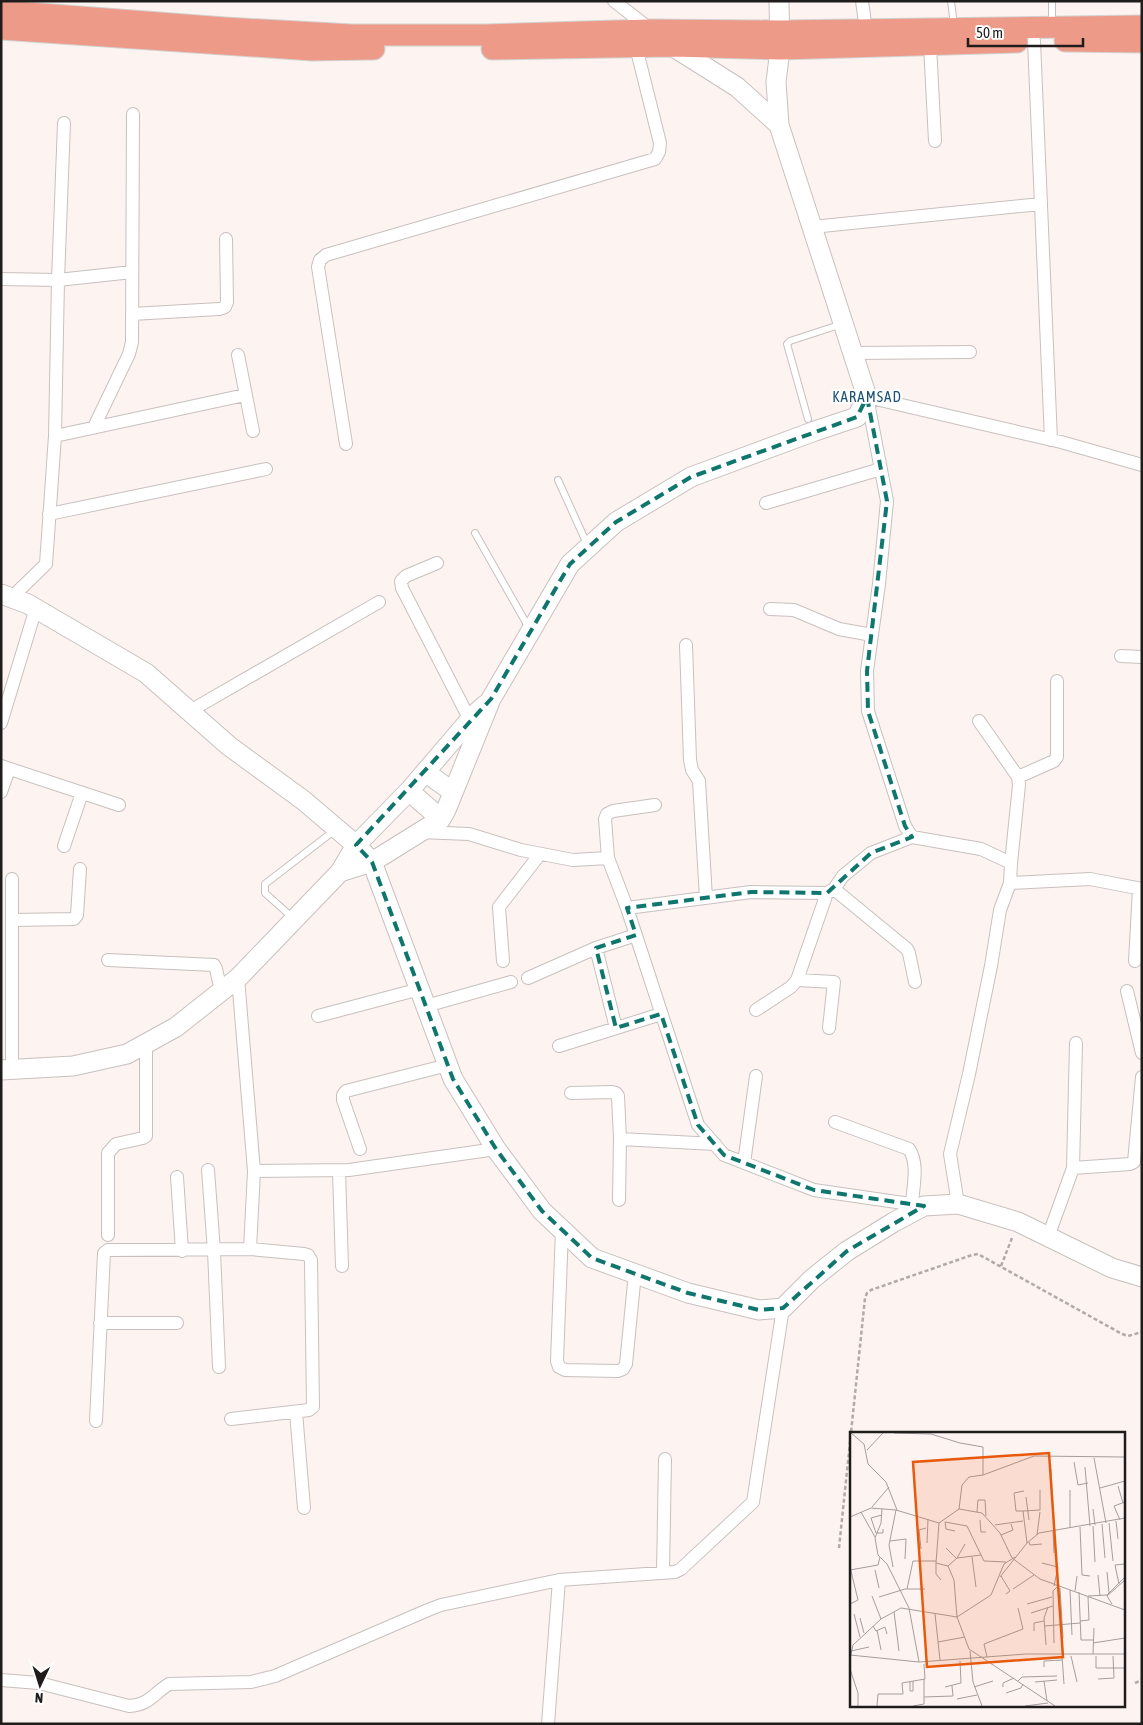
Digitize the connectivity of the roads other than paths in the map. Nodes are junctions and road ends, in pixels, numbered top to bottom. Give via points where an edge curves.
1 (614, 1) edge
2 (779, 1) edge
3 (862, 1) edge
4 (951, 1) edge
5 (1052, 1) edge
6 (4, 13) edge
7 (1142, 26) edge
8 (1052, 27) junction
9 (954, 28) junction
10 (650, 30) junction
11 (866, 30) junction
12 (780, 40) junction
13 (1034, 41) junction
14 (1142, 42) edge
15 (930, 45) junction
16 (672, 46) junction
17 (636, 47) junction
18 (132, 114) dead end
19 (64, 123) dead end
20 (779, 125) junction
21 (935, 141) dead end
22 (1041, 204) junction
23 (812, 226) junction
24 (226, 239) dead end
25 (132, 272) junction
26 (1, 279) edge
27 (58, 280) junction
28 (132, 314) junction
29 (844, 324) junction
30 (970, 352) dead end
31 (853, 353) junction
32 (238, 355) dead end
33 (245, 395) junction
34 (867, 397) junction
35 (808, 419) dead end
36 (94, 427) junction
37 (253, 431) dead end
38 (55, 436) junction
39 (1050, 440) junction
40 (346, 444) dead end
41 (1142, 465) edge
42 (266, 469) dead end
43 (881, 469) junction
44 (558, 480) dead end
45 (766, 502) dead end
46 (49, 514) junction
47 (475, 533) dead end
48 (588, 548) junction
49 (437, 563) dead end
50 (6, 596) edge
51 (379, 602) dead end
52 (36, 608) junction
53 (770, 608) dead end
54 (531, 632) junction
55 (872, 635) junction
56 (686, 645) dead end
57 (1121, 656) dead end
58 (1142, 657) edge
59 (1057, 681) dead end
60 (491, 699) junction
61 (190, 712) junction
62 (470, 720) junction
63 (979, 721) dead end
64 (1, 723) edge
65 (5, 767) edge
66 (425, 772) junction
67 (1018, 777) junction
68 (409, 791) junction
69 (1, 792) edge
70 (454, 792) junction
71 (82, 793) junction
72 (119, 805) dead end
73 (655, 805) dead end
74 (441, 819) junction
75 (337, 829) junction
76 (420, 832) junction
77 (912, 837) junction
78 (356, 845) junction
79 (64, 846) dead end
80 (540, 854) junction
81 (608, 858) junction
82 (372, 862) junction
83 (1011, 863) junction
84 (80, 869) dead end
85 (340, 872) junction
86 (12, 880) dead end
87 (1010, 883) junction
88 (1140, 889) edge
89 (830, 891) junction
90 (706, 898) junction
91 (627, 908) junction
92 (294, 919) junction
93 (12, 920) junction
94 (636, 935) junction
95 (596, 948) junction
96 (7, 951) edge
97 (108, 960) dead end
98 (1135, 960) dead end
99 (503, 961) dead end
100 (238, 978) junction
101 (528, 978) dead end
102 (798, 980) junction
103 (510, 982) dead end
104 (915, 982) dead end
105 (221, 991) junction
106 (1127, 991) dead end
107 (423, 997) junction
108 (756, 1010) dead end
109 (661, 1014) junction
110 (318, 1016) dead end
111 (616, 1028) junction
112 (829, 1028) dead end
113 (146, 1043) junction
114 (1076, 1043) dead end
115 (560, 1046) dead end
116 (1142, 1054) edge
117 (448, 1065) junction
118 (7, 1070) edge
119 (756, 1076) dead end
120 (1142, 1076) edge
121 (571, 1093) dead end
122 (835, 1122) dead end
123 (620, 1139) junction
124 (714, 1144) junction
125 (360, 1149) dead end
126 (496, 1149) junction
127 (744, 1163) junction
128 (1073, 1168) junction
129 (208, 1170) dead end
130 (254, 1171) junction
131 (340, 1171) junction
132 (177, 1177) dead end
133 (619, 1200) dead end
134 (958, 1204) junction
135 (918, 1205) junction
136 (562, 1230) junction
137 (108, 1235) dead end
138 (1048, 1237) junction
139 (250, 1249) junction
140 (182, 1251) junction
141 (214, 1251) junction
142 (342, 1266) dead end
143 (635, 1273) junction
144 (1142, 1277) edge
145 (783, 1308) junction
146 (100, 1323) junction
147 (177, 1323) dead end
148 (218, 1367) dead end
149 (296, 1412) junction
150 (231, 1419) dead end
151 (96, 1421) dead end
152 (664, 1459) dead end
153 (304, 1508) dead end
154 (663, 1572) junction
155 (559, 1584) junction
156 (1, 1680) edge
157 (548, 1724) edge

1 - 10 street
2 - 12 street
3 - 11 street
4 - 9 lane
5 - 8 lane
6 - 10 main road via 343,35
6 - 17 main road via 312,50
7 - 8 main road
8 - 9 main road
9 - 11 main road
10 - 12 main road
10 - 16 street
11 - 12 main road
12 - 15 main road
12 - 16 main road
12 - 20 street via 776,82
13 - 14 main road
13 - 15 main road
13 - 22 street
15 - 21 street
16 - 17 main road
16 - 20 street via 737,87
17 - 40 street via 660,143 655,159 326,255 320,260 318,267
18 - 25 street
19 - 27 street
20 - 23 street
22 - 23 street
22 - 39 street
23 - 29 street
24 - 28 street via 225,307
25 - 27 street
25 - 28 street
26 - 27 street
27 - 38 street
28 - 36 street via 129,354
29 - 31 street
29 - 35 lane via 787,344
30 - 31 street
31 - 34 street
32 - 33 street
33 - 36 street
33 - 37 street
34 - 39 street
34 - 43 street
34 - 48 street via 857,417 691,477 616,522
36 - 38 street
38 - 46 street
39 - 41 street
42 - 46 street
43 - 45 street
43 - 55 street via 887,501
44 - 48 lane
46 - 50 street via 46,564
47 - 54 lane
48 - 54 street via 570,564
49 - 62 street via 400,581
50 - 52 street
51 - 61 street
52 - 61 street via 146,673
52 - 64 street
53 - 55 street via 794,610 839,629
54 - 60 street
55 - 77 street via 867,670 868,711 905,826
56 - 90 street via 690,760 699,781
57 - 58 street
59 - 67 street via 1057,757
60 - 62 street
60 - 70 street
61 - 75 street
62 - 66 street
63 - 67 street
65 - 69 street
65 - 71 street
66 - 68 street
66 - 70 street
67 - 83 street
68 - 74 street
68 - 78 street
70 - 74 street
71 - 72 street
71 - 79 street
73 - 81 street via 607,814
74 - 76 street
75 - 78 street
75 - 92 lane via 265,884 265,893
76 - 80 street via 469,834
76 - 82 street
77 - 83 street via 981,850
77 - 89 street via 871,853
78 - 82 street
78 - 85 street
80 - 81 street via 573,860
80 - 99 street via 499,907
81 - 91 street
82 - 85 street
82 - 107 street
83 - 87 street
84 - 93 street via 74,920
85 - 92 street
86 - 93 street
87 - 88 street via 1090,879
87 - 134 street via 1000,910 973,1056 950,1154
88 - 98 street
89 - 90 street via 751,892
89 - 102 street
89 - 104 street via 907,949
90 - 91 street
91 - 94 street
92 - 100 street
93 - 96 street
94 - 95 street
94 - 109 street
95 - 101 street
95 - 111 street
96 - 118 street
97 - 105 street via 214,965
100 - 105 street
100 - 130 street
102 - 108 street
102 - 112 street via 834,982
103 - 107 street
105 - 113 street via 176,1027
106 - 116 street
107 - 110 street
107 - 117 street
109 - 111 street
109 - 124 street via 698,1125
111 - 115 street
113 - 118 street via 127,1054 73,1066
113 - 137 street via 146,1136 116,1144 108,1153
114 - 128 street
117 - 125 street via 346,1092 343,1100
117 - 126 street via 453,1079
119 - 127 street
120 - 128 street via 1134,1162
121 - 123 street via 616,1093
122 - 135 street via 909,1149
123 - 124 street
123 - 133 street
124 - 127 street via 724,1155
126 - 131 street
126 - 136 street via 542,1212
127 - 135 street via 814,1190
128 - 138 street
129 - 141 street
130 - 131 street
130 - 139 street
131 - 142 street
132 - 140 street
134 - 135 street
134 - 138 street via 1018,1222
135 - 145 street via 847,1251
136 - 143 street via 592,1258
136 - 143 street via 559,1367 565,1370 623,1369
138 - 144 street via 1112,1268
139 - 141 street
139 - 149 street via 304,1254 311,1260 313,1407
140 - 141 street
140 - 146 street via 108,1250 104,1253
141 - 148 street
143 - 145 street via 688,1293 759,1310
145 - 154 street via 753,1502 681,1570
146 - 147 street
146 - 151 street
149 - 150 street
149 - 153 street
152 - 154 street
154 - 155 street
155 - 156 street via 441,1605 275,1676 251,1682 169,1684 148,1702 138,1706 38,1683
155 - 157 street

